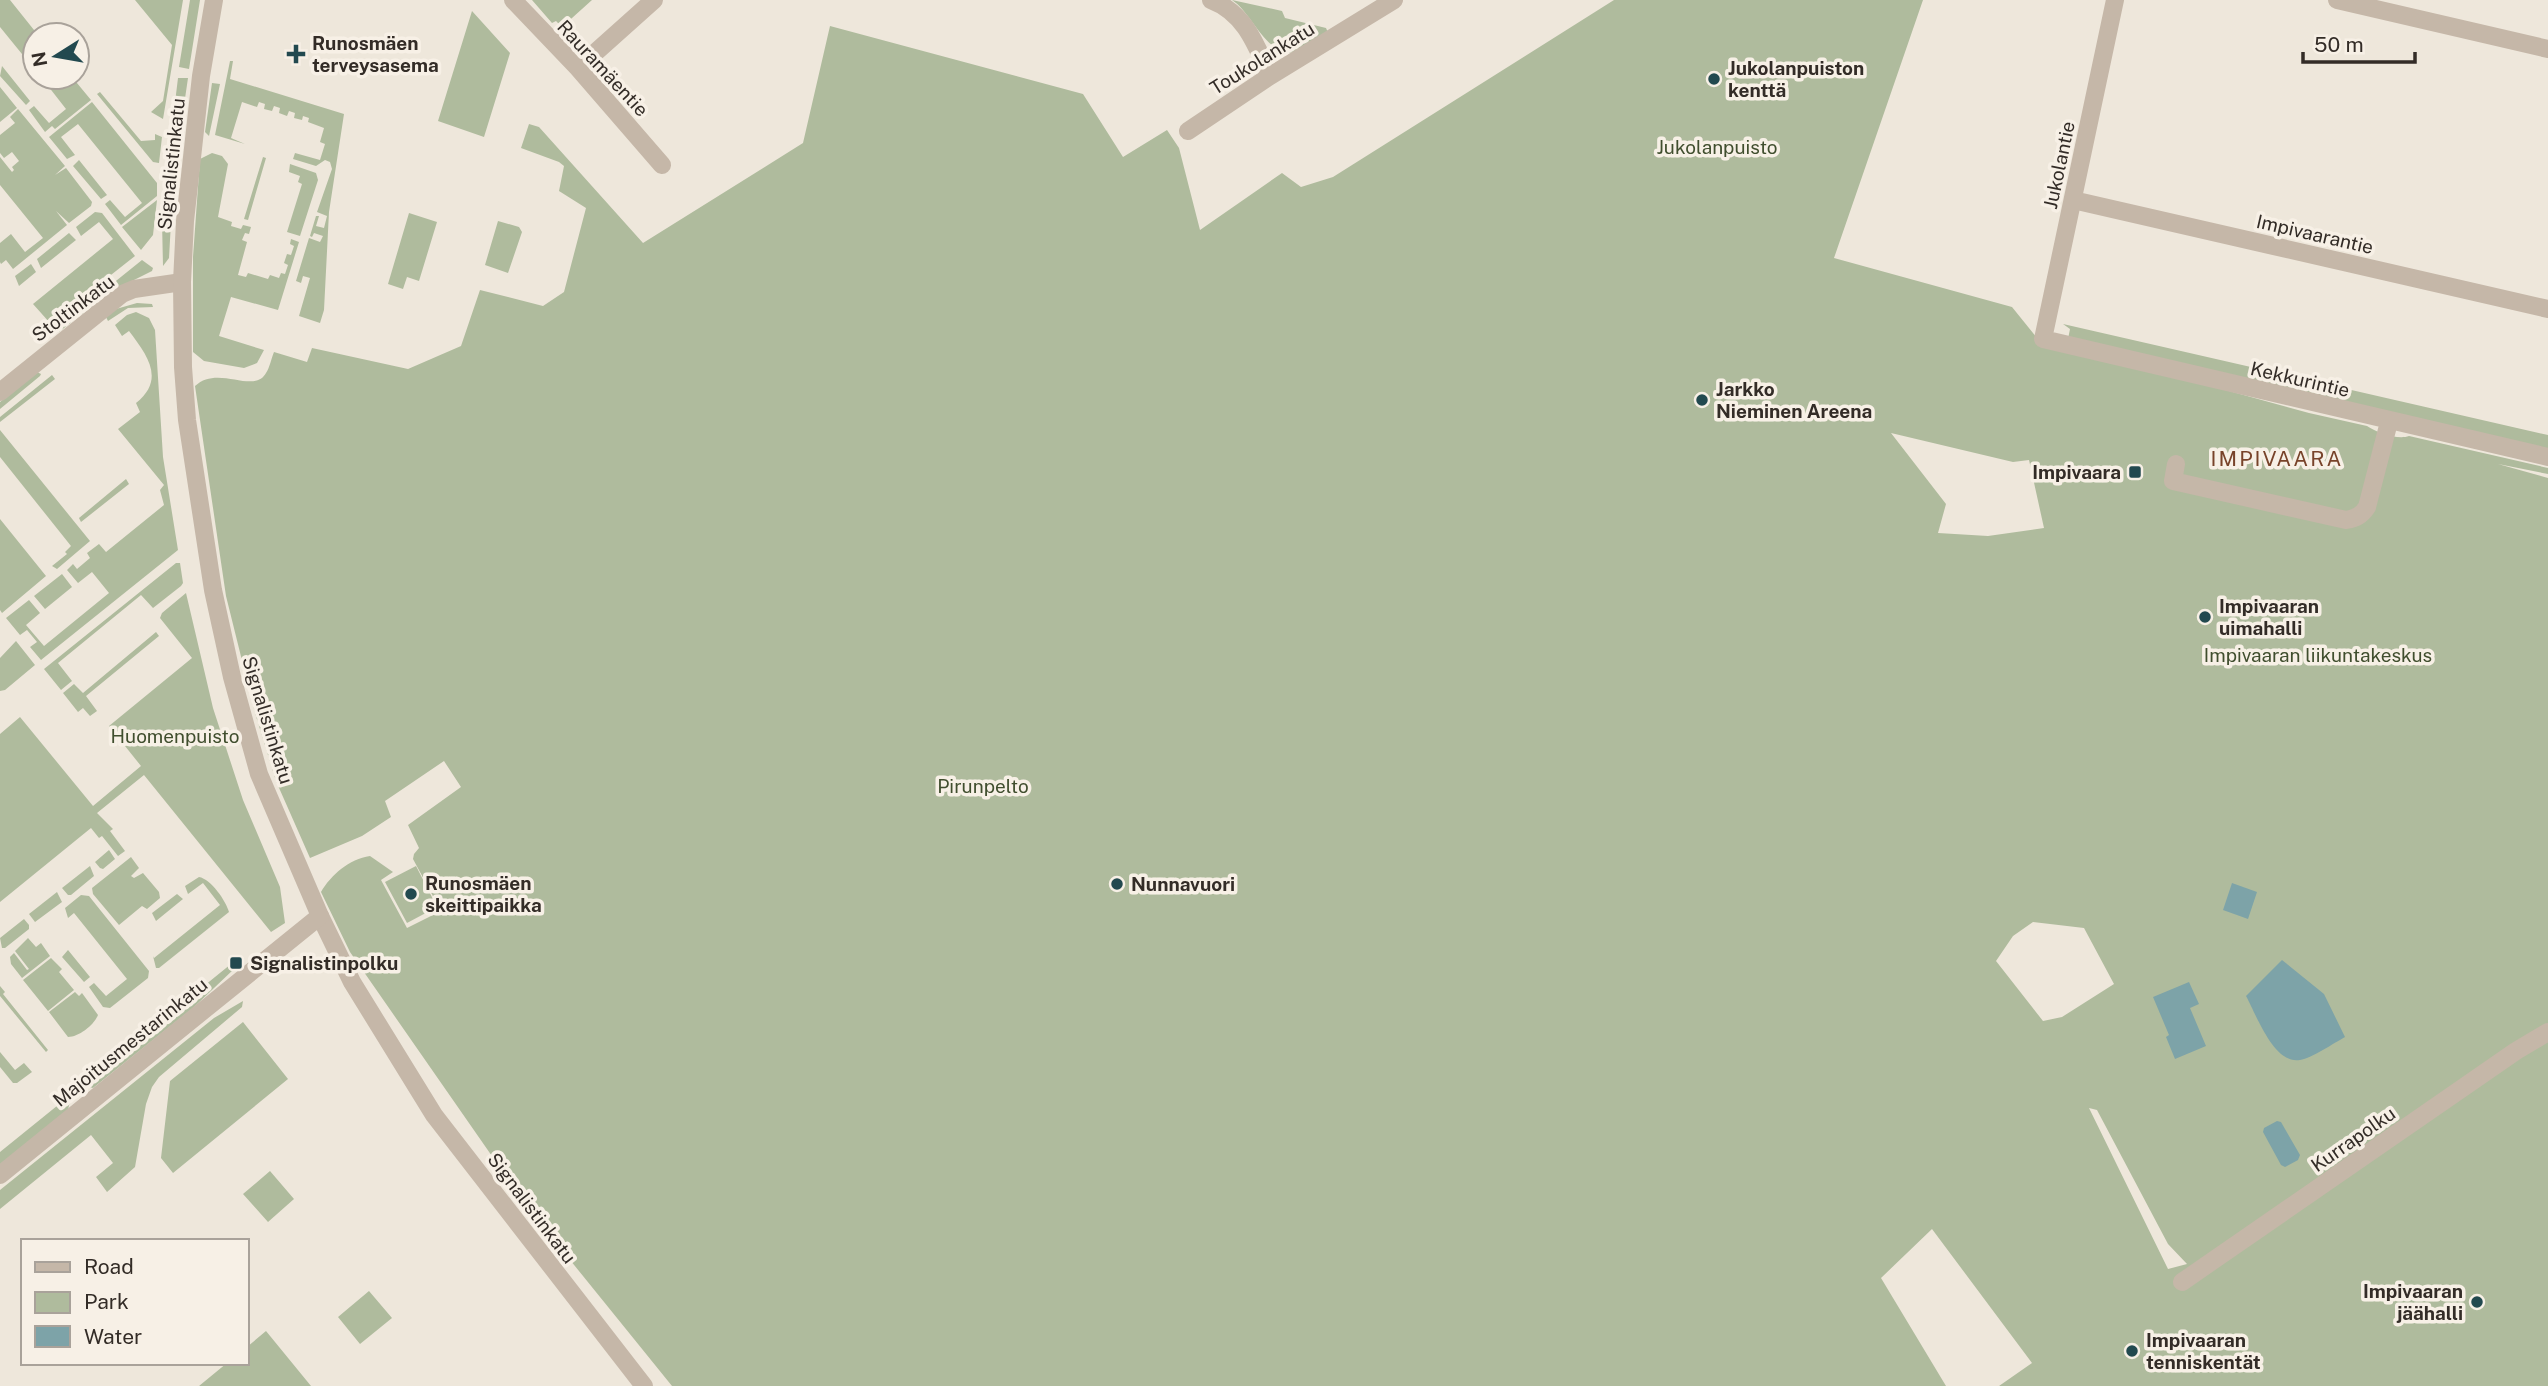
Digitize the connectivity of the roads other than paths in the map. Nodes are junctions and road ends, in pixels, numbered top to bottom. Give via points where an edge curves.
1 (214, 0) edge
2 (513, 0) edge
3 (654, 0) edge
4 (1211, 0) edge
5 (1394, 0) edge
6 (2115, 0) edge
7 (2337, 0) edge
8 (2548, 49) edge
9 (578, 68) junction
10 (1270, 76) junction
11 (637, 107) dead end
12 (623, 119) junction
13 (1188, 131) dead end
14 (662, 165) dead end
15 (2073, 200) junction
16 (182, 282) junction
17 (2548, 309) edge
18 (2043, 339) joint
19 (0, 392) edge
20 (2389, 422) junction
21 (2548, 457) edge
22 (2176, 464) dead end
23 (320, 916) junction
24 (2548, 1032) edge
25 (0, 1175) edge
26 (2182, 1282) dead end
27 (644, 1386) edge

1 - 16 street, Signalistinkatu via 190,172
2 - 9 street, Rauramäentie
3 - 9 street
4 - 10 street via 1244,22
5 - 10 street, Toukolankatu
6 - 15 street, Jukolantie
7 - 8 street
9 - 12 street, Rauramäentie
10 - 13 street, Toukolankatu
11 - 12 street
12 - 14 street, Rauramäentie
15 - 17 street, Impivaarantie
15 - 18 street, Jukolantie
16 - 19 street, Stoltinkatu via 122,295
16 - 23 street, Signalistinkatu via 187,420 213,590 259,774
18 - 20 street, Kekkurintie
20 - 21 street, Kekkurintie
20 - 22 street via 2367,507 2362,515 2346,520 2173,481
23 - 25 street, Majoitusmestarinkatu
23 - 27 street, Signalistinkatu via 352,982 434,1115
24 - 26 street, Kurrapolku

